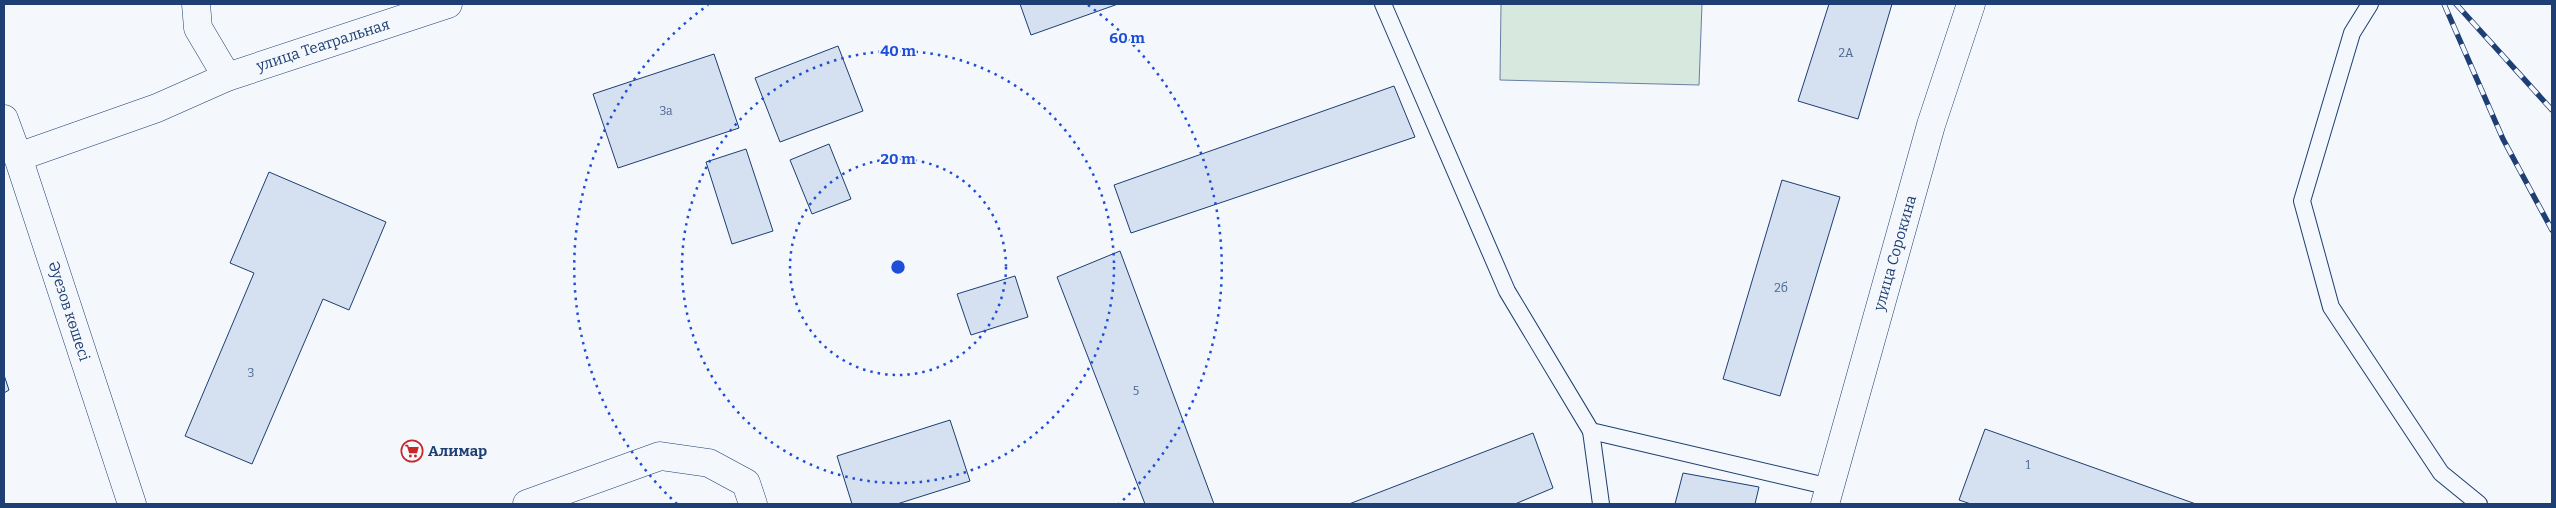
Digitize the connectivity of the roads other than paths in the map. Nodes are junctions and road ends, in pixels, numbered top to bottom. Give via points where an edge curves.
1 (196, 4) edge
2 (448, 4) edge
3 (1383, 4) edge
4 (1972, 4) edge
5 (2370, 4) edge
6 (227, 77) junction
7 (4, 119) edge
8 (18, 156) junction
9 (1591, 431) junction
10 (1827, 496) edge
11 (132, 504) edge
12 (527, 504) edge
13 (753, 504) edge
14 (1601, 504) edge
15 (2479, 504) edge

1 - 6 street via 198,28
2 - 6 street, улица Театральная
3 - 9 lane via 1507,291
4 - 10 street, улица Сорокина via 1931,125
5 - 15 lane via 2352,33 2302,201 2331,307 2441,473
6 - 8 street, улица Театральная via 157,108
7 - 8 street, Әуезов көшесі
8 - 11 street, Әуезов көшесі
9 - 10 lane
9 - 14 lane
12 - 13 street via 660,456 709,463 746,483

